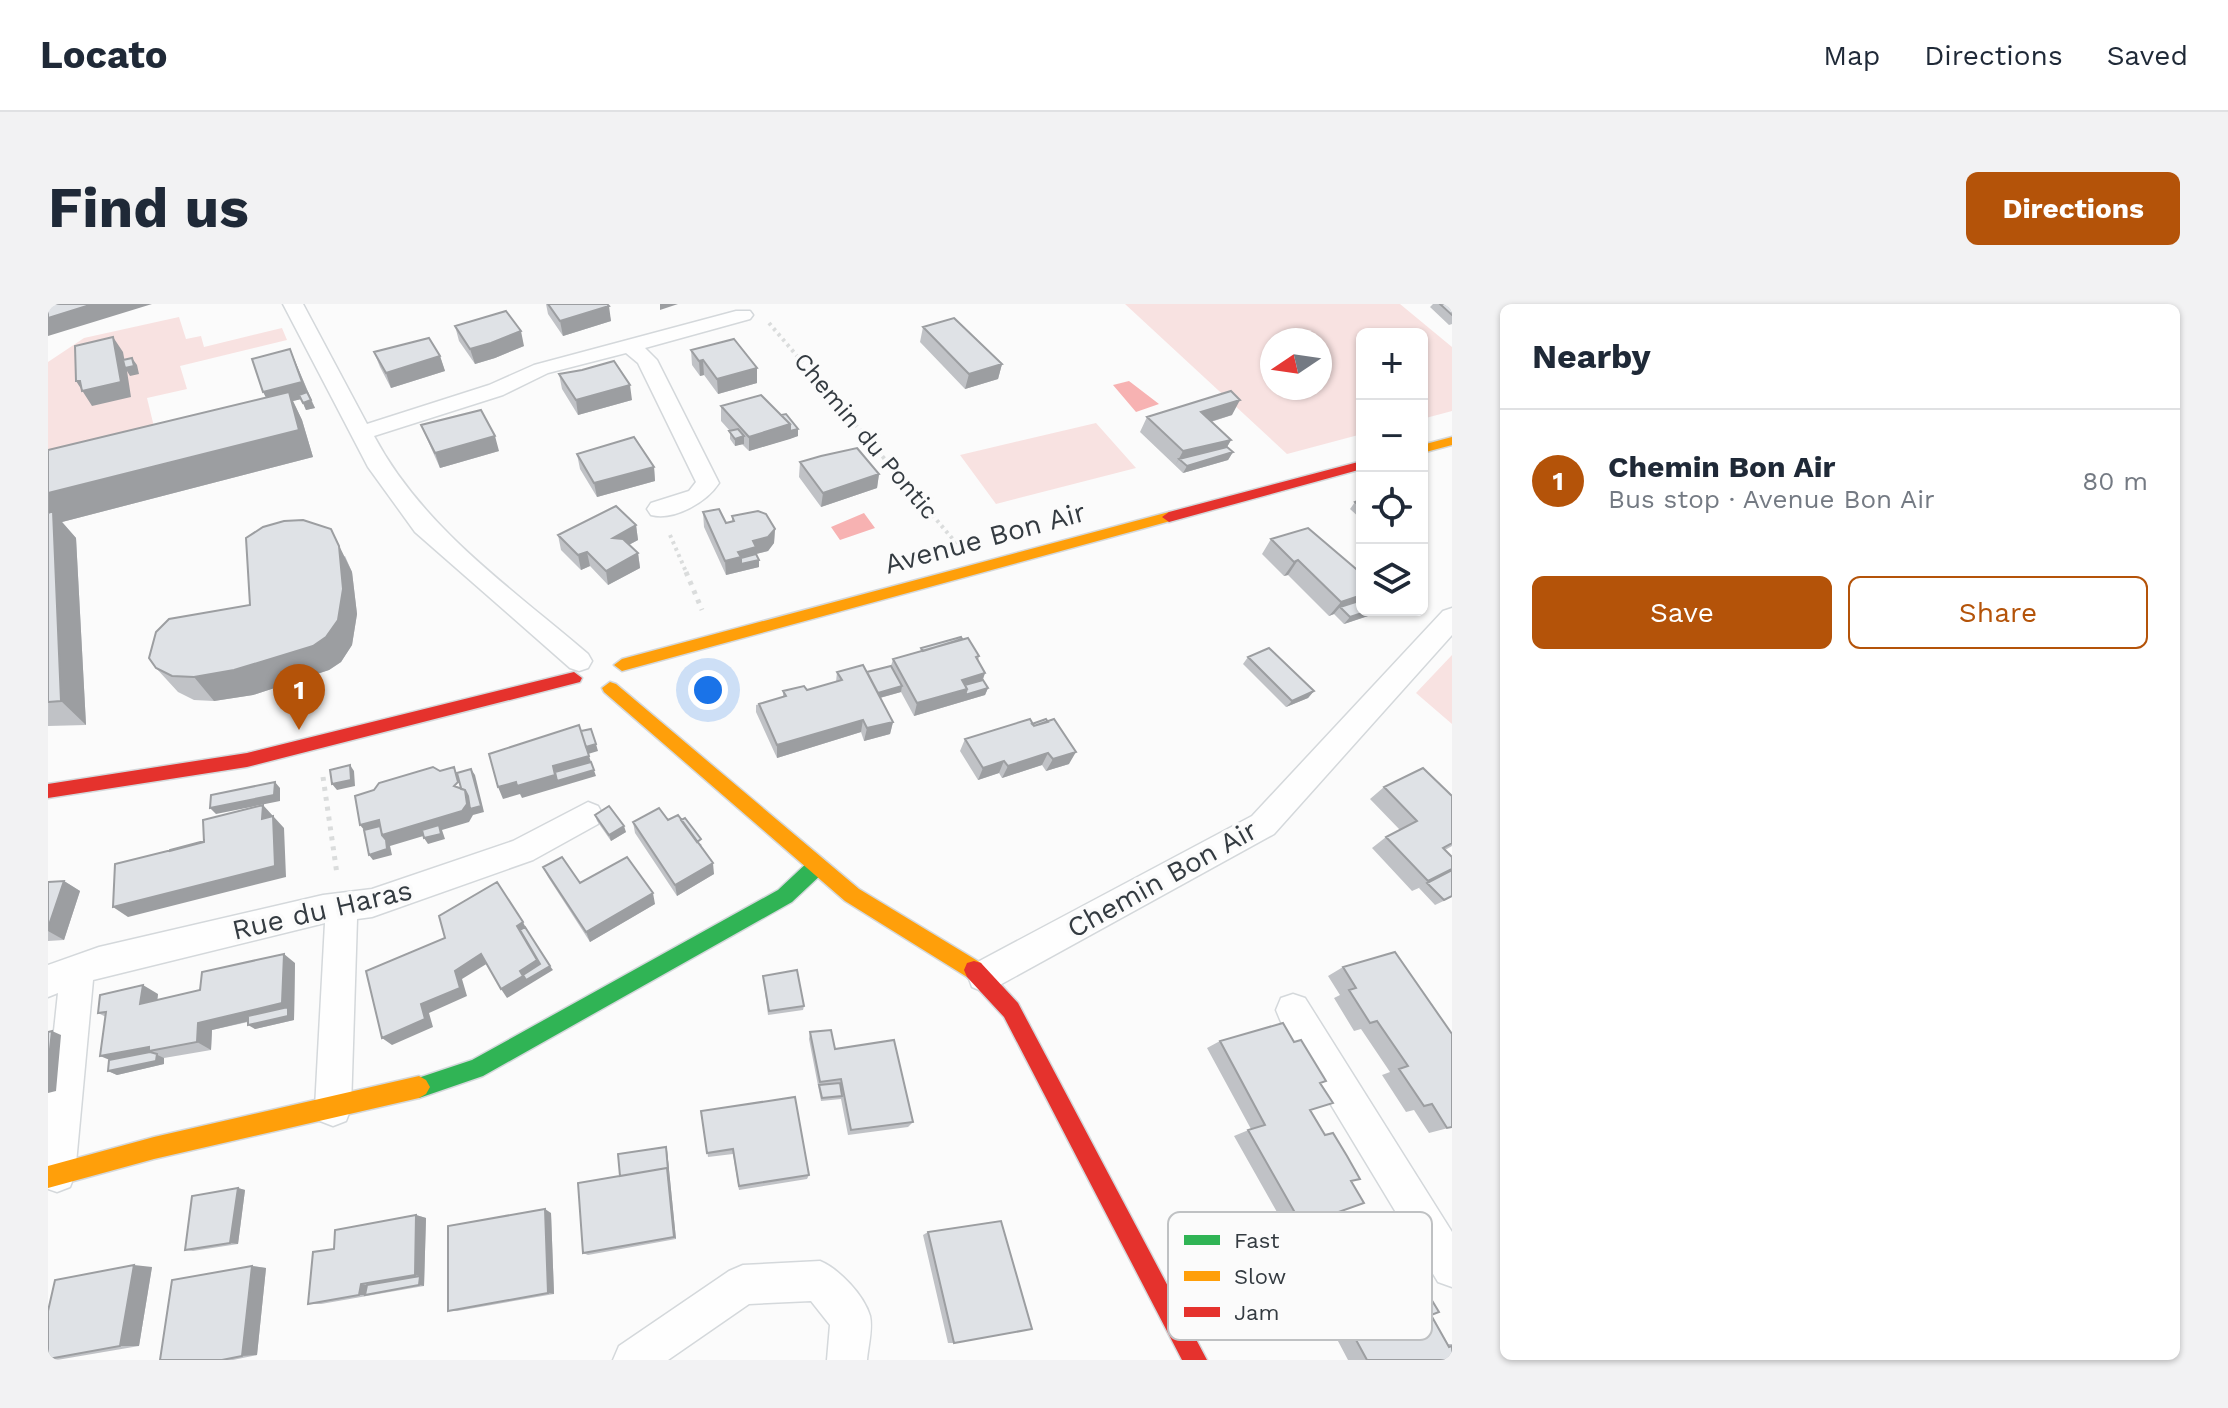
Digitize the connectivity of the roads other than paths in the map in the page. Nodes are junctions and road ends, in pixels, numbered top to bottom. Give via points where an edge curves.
1 (293, 304) edge
2 (743, 315) dead end
3 (630, 346) junction
4 (361, 433) junction
5 (1452, 441) edge
6 (1428, 447) edge
7 (1356, 467) edge
8 (659, 509) road end
9 (1452, 618) edge
10 (595, 663) junction
11 (610, 688) junction
12 (48, 791) edge
13 (588, 815) dead end
14 (817, 866) junction
15 (342, 907) junction
16 (62, 976) edge
17 (984, 976) junction
18 (1293, 1010) dead end
19 (333, 1108) junction
20 (53, 1176) edge
21 (1417, 1212) edge
22 (1432, 1236) edge
23 (1452, 1268) edge
24 (1168, 1309) edge
25 (1184, 1340) edge
26 (633, 1360) edge
27 (847, 1360) edge
28 (1195, 1360) edge

1 - 4 street
2 - 3 street
3 - 4 street via 541,369 496,390
3 - 8 street via 647,360 708,483 697,496
4 - 10 street via 423,526
5 - 6 main road
7 - 10 main road, Avenue Bon Air via 715,640
9 - 17 street, Chemin Bon Air via 1263,825
10 - 11 main road via 621,678
10 - 11 main road via 589,691
10 - 12 main road, Avenue Bon Air via 322,746
11 - 14 main road
13 - 15 street, Rue du Haras via 484,866 372,903
14 - 17 main road via 852,895
14 - 19 main road via 785,896 476,1069
15 - 16 street, Rue du Haras via 99,962
15 - 19 street
16 - 20 street
17 - 24 main road via 1011,1010
18 - 21 street
19 - 20 main road via 159,1146
22 - 23 street
25 - 28 main road
26 - 27 street via 743,1285 820,1281 851,1319

